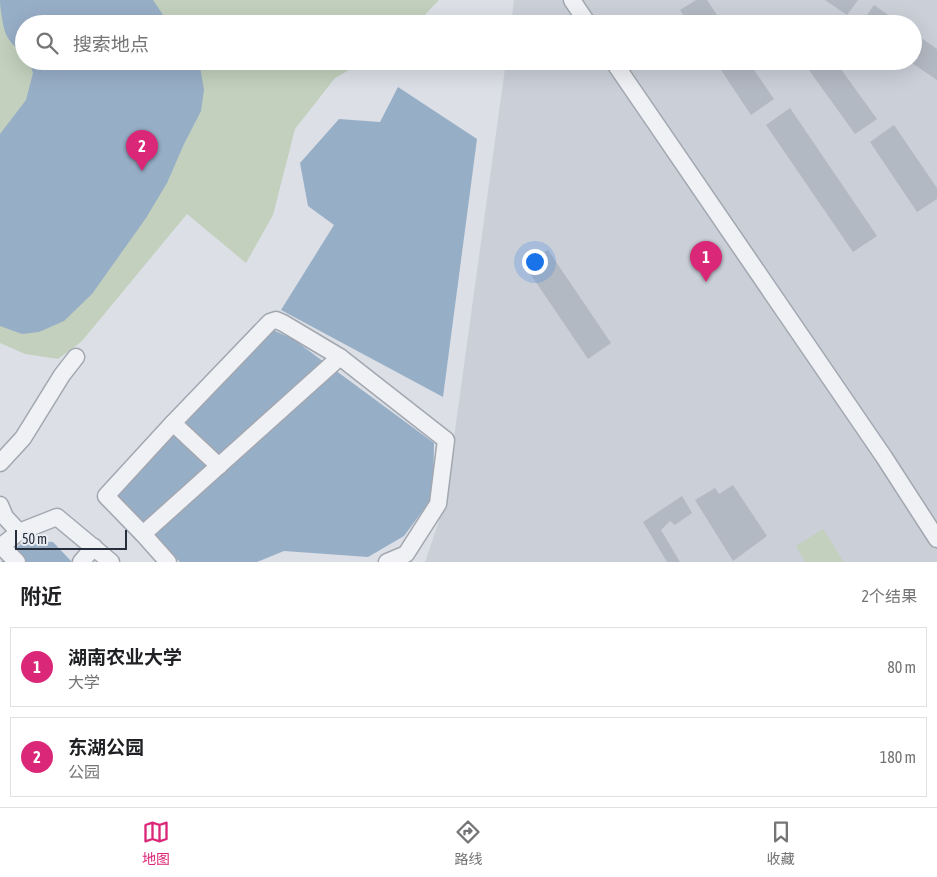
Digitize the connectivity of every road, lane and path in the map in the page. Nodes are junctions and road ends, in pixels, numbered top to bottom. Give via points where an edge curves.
1 (572, 0) edge
2 (582, 15) edge
3 (619, 70) edge
4 (76, 357) dead end
5 (337, 360) junction
6 (174, 424) junction
7 (0, 463) edge
8 (219, 466) junction
9 (0, 505) edge
10 (19, 532) junction
11 (144, 533) junction
12 (937, 539) edge
13 (94, 547) junction
14 (6, 552) edge
15 (81, 562) edge
16 (111, 562) edge
17 (168, 562) edge
18 (387, 562) edge

1 - 2 street
3 - 12 street via 884,456
4 - 7 street via 23,438
5 - 6 street via 283,323 270,322
5 - 8 street
5 - 18 street via 446,440 438,504 406,554
6 - 8 street
6 - 11 street via 106,496
8 - 11 street
9 - 10 street via 5,517
10 - 13 street via 57,517
10 - 14 street
11 - 17 street
13 - 15 street
13 - 16 street

